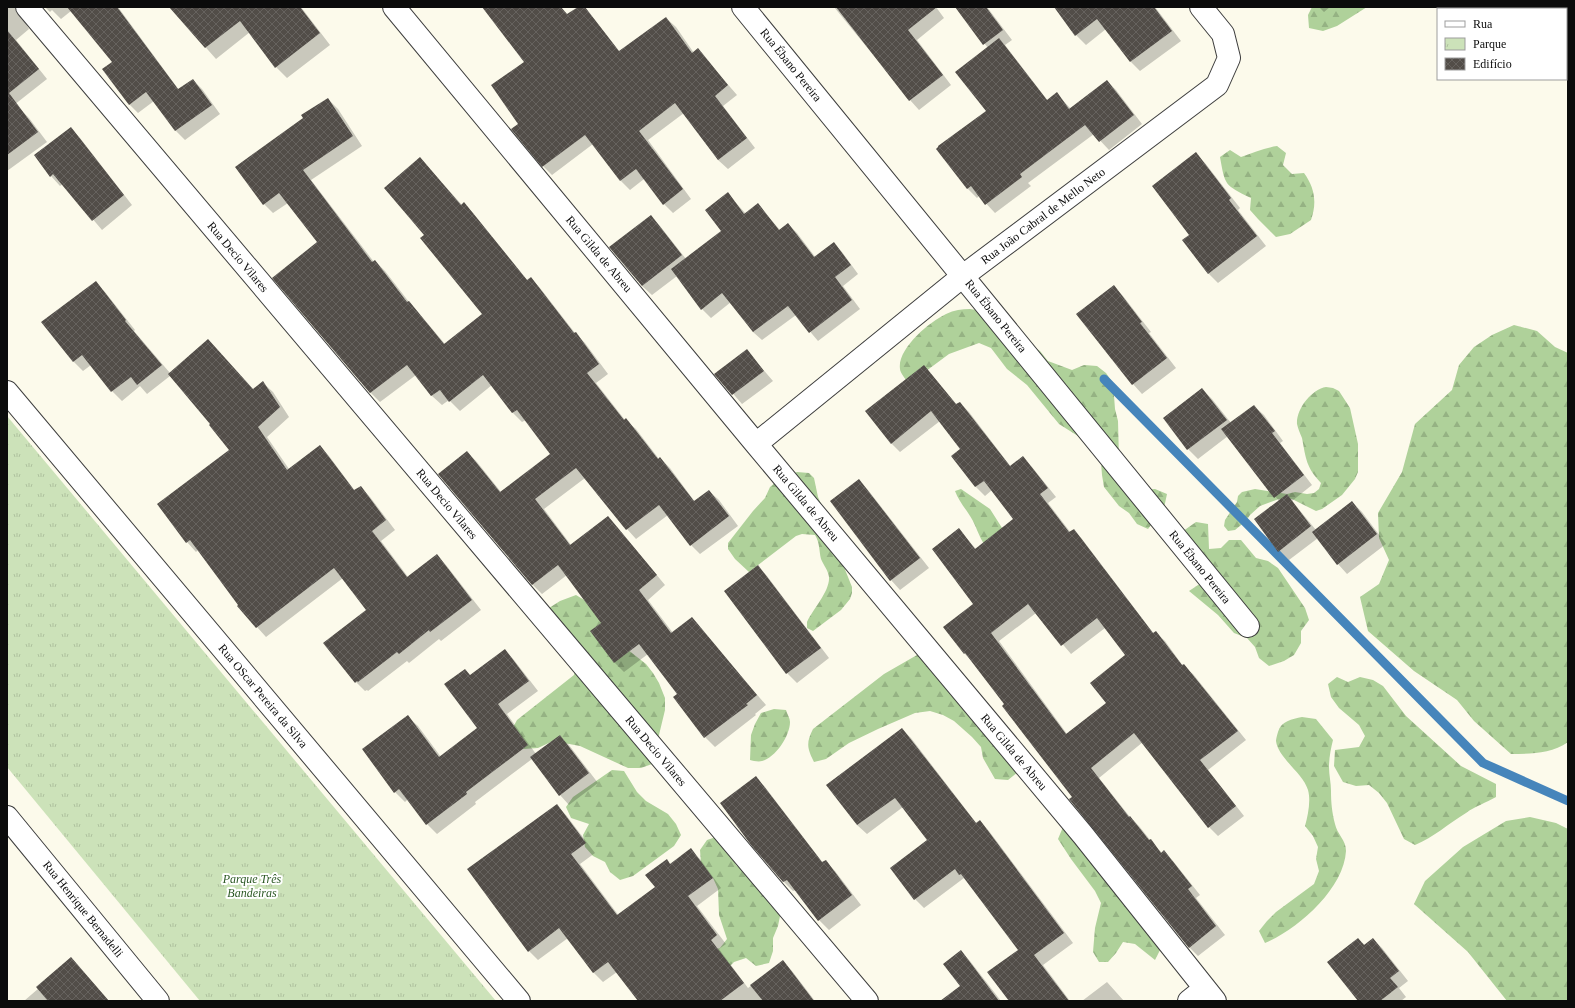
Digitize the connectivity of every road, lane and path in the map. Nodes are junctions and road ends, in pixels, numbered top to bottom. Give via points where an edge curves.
1 (27, 7) edge
2 (394, 7) edge
3 (743, 7) edge
4 (1201, 7) edge
5 (963, 276) junction
6 (7, 392) edge
7 (756, 444) junction
8 (1248, 626) dead end
9 (7, 817) edge
10 (1203, 997) edge
11 (158, 1001) edge
12 (519, 1001) edge
13 (867, 1001) edge

1 - 13 street, Rua Decio Vilares
2 - 7 street, Rua Gilda de Abreu
3 - 5 street, Rua Ébano Pereira
4 - 5 street, Rua João Cabral de Mello Neto via 1223,34 1229,58 1216,85
5 - 7 street, Rua João Cabral de Mello Neto
5 - 8 street, Rua Ébano Pereira
6 - 12 street, Rua OScar Pereira da Silva
7 - 10 street, Rua Gilda de Abreu via 1083,834
9 - 11 street, Rua Henrique Bernadelli

